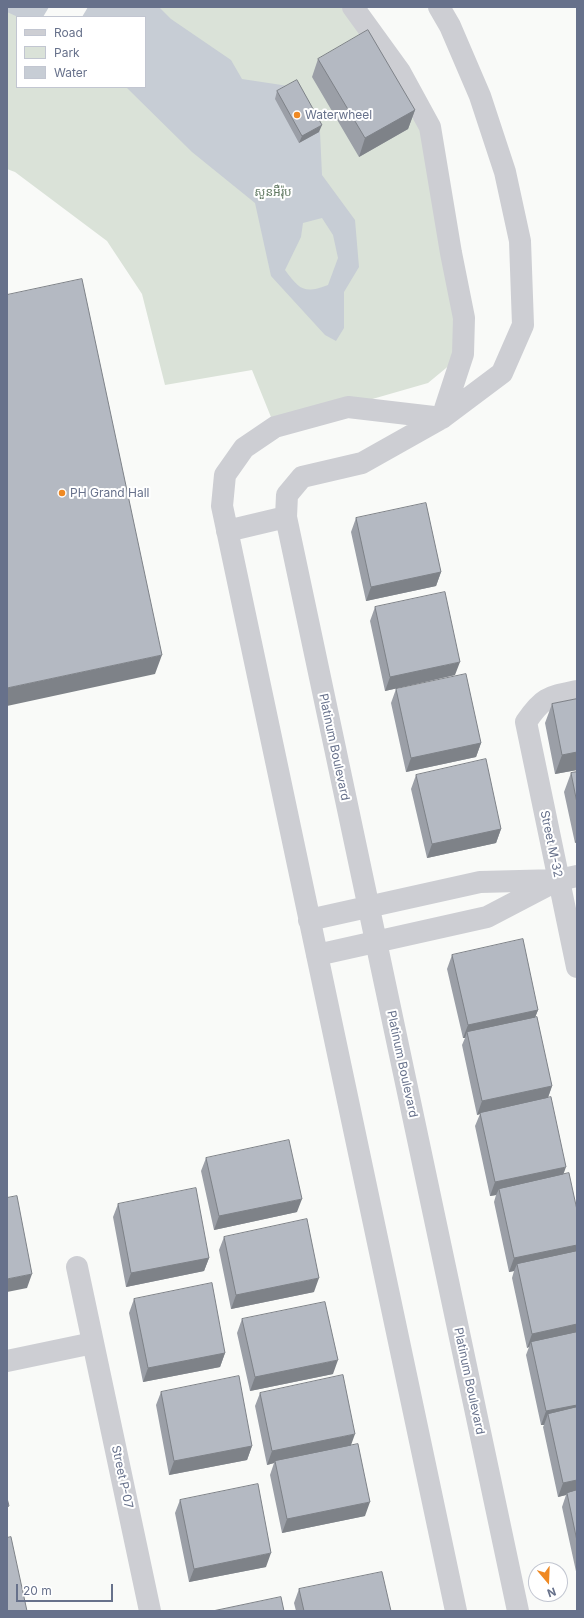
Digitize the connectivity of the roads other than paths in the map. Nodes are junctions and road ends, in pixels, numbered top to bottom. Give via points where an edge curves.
1 (353, 7) edge
2 (439, 7) edge
3 (442, 418) junction
4 (286, 517) junction
5 (227, 531) junction
6 (577, 691) edge
7 (568, 878) edge
8 (368, 906) junction
9 (309, 920) junction
10 (376, 942) junction
11 (317, 955) junction
12 (577, 967) edge
13 (77, 1268) dead end
14 (93, 1343) junction
15 (7, 1361) edge
16 (150, 1611) edge
17 (456, 1611) edge
18 (518, 1611) edge

1 - 3 street via 400,72 430,127 464,318 463,354
2 - 3 street, Platinum Boulevard via 450,26 480,96 505,172 520,241 523,325 502,373
3 - 4 street, Platinum Boulevard via 362,463 302,478 287,495
3 - 5 street via 348,407 275,427 244,448 225,475 222,506
4 - 5 street
4 - 8 street, Platinum Boulevard
5 - 9 street
6 - 7 street, Street M-32 via 548,697 536,706 526,722
7 - 8 street via 480,882
7 - 10 street via 487,917
7 - 12 street, Street M-32
8 - 9 street
8 - 10 street, Platinum Boulevard
9 - 11 street
10 - 11 street
10 - 18 street, Platinum Boulevard
11 - 17 street
13 - 14 street, Street P-07
14 - 15 street
14 - 16 street, Street P-07

